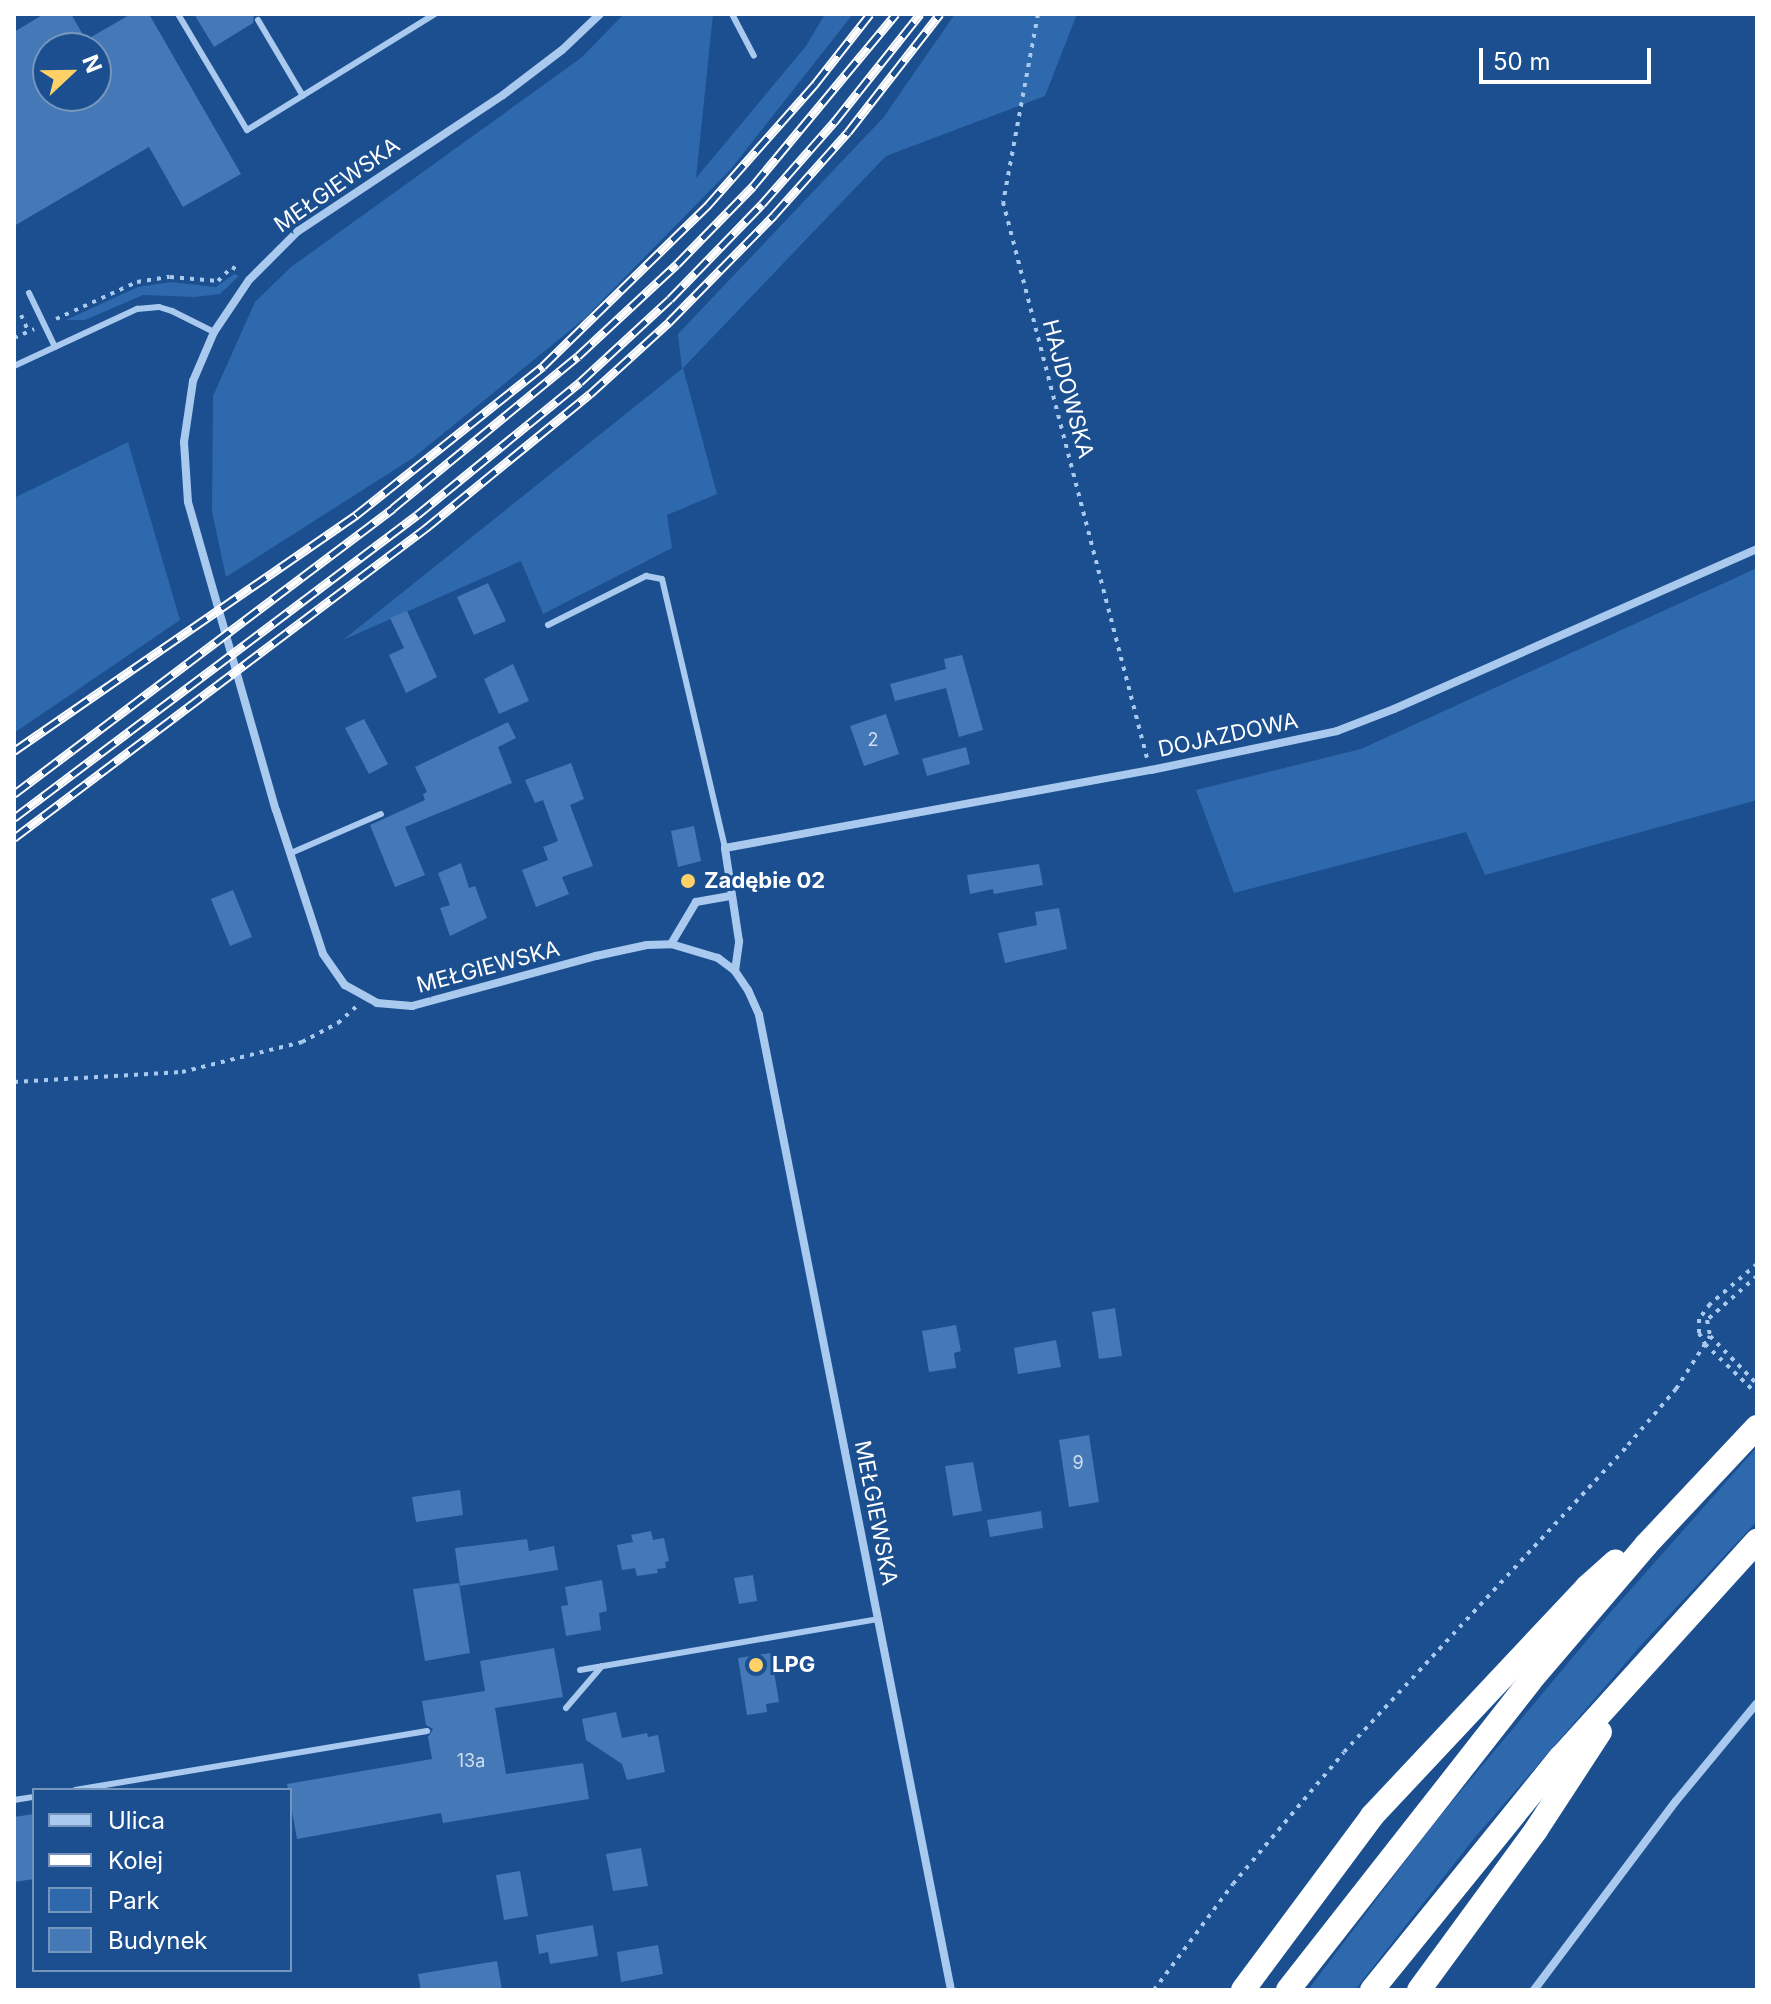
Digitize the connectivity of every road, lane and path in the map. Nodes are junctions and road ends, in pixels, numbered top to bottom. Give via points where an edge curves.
1 (178, 14) edge
2 (435, 14) edge
3 (600, 14) edge
4 (732, 14) edge
5 (1038, 14) edge
6 (258, 20) dead end
7 (754, 56) dead end
8 (303, 96) junction
9 (239, 271) dead end
10 (29, 293) dead end
11 (21, 315) dead end
12 (44, 325) junction
13 (28, 332) dead end
14 (214, 332) junction
15 (55, 347) junction
16 (14, 366) edge
17 (1757, 549) edge
18 (548, 625) dead end
19 (1151, 770) junction
20 (381, 814) dead end
21 (725, 848) junction
22 (291, 853) junction
23 (731, 896) junction
24 (671, 944) junction
25 (735, 971) junction
26 (363, 998) junction
27 (14, 1082) edge
28 (1757, 1264) edge
29 (1757, 1276) edge
30 (1710, 1336) junction
31 (1705, 1344) junction
32 (1757, 1384) edge
33 (1757, 1394) edge
34 (1757, 1427) edge
35 (1706, 1480) junction
36 (1757, 1541) edge
37 (878, 1619) junction
38 (602, 1666) junction
39 (1642, 1666) junction
40 (580, 1670) dead end
41 (1757, 1703) edge
42 (566, 1708) dead end
43 (427, 1731) dead end
44 (87, 1788) edge
45 (951, 1990) edge
46 (1154, 1990) edge
47 (1243, 1990) edge
48 (1288, 1990) edge
49 (1372, 1990) edge
50 (1419, 1990) edge
51 (1534, 1990) edge

1 - 8 lane via 247,130
2 - 8 lane
3 - 14 street, MEŁGIEWSKA via 503,95 298,231 249,280
4 - 7 lane
5 - 19 path, HAJDOWSKA via 1003,202
6 - 8 lane
9 - 12 path via 232,267 218,281 170,277 137,282
10 - 12 lane
11 - 13 path
12 - 15 lane
14 - 15 lane via 172,311 148,307
14 - 22 street, MEŁGIEWSKA via 193,381 184,422 188,502
15 - 16 lane
17 - 19 street, DOJAZDOWA via 1337,731
18 - 21 lane via 646,576 662,579
19 - 21 street, DOJAZDOWA
20 - 22 lane
21 - 23 street
22 - 26 street, MEŁGIEWSKA via 323,954 334,974
23 - 24 street via 696,902
23 - 25 street via 739,941
24 - 25 street, MEŁGIEWSKA via 718,958
24 - 26 street, MEŁGIEWSKA via 596,956 412,1006 393,1007
25 - 37 street, MEŁGIEWSKA via 759,1015
26 - 27 path via 338,1023 302,1042 182,1072
28 - 31 path via 1699,1319
29 - 30 path via 1707,1320
30 - 31 path
30 - 32 path
31 - 33 path
31 - 46 path via 1676,1389 1628,1445 1344,1752 1233,1884
34 - 35 highway
35 - 47 highway via 1587,1587 1372,1816
35 - 48 highway via 1530,1681
36 - 39 highway
37 - 38 lane
37 - 45 street, MEŁGIEWSKA
38 - 40 lane
38 - 42 lane
39 - 49 highway
39 - 50 highway via 1536,1830
41 - 51 street
43 - 44 lane

